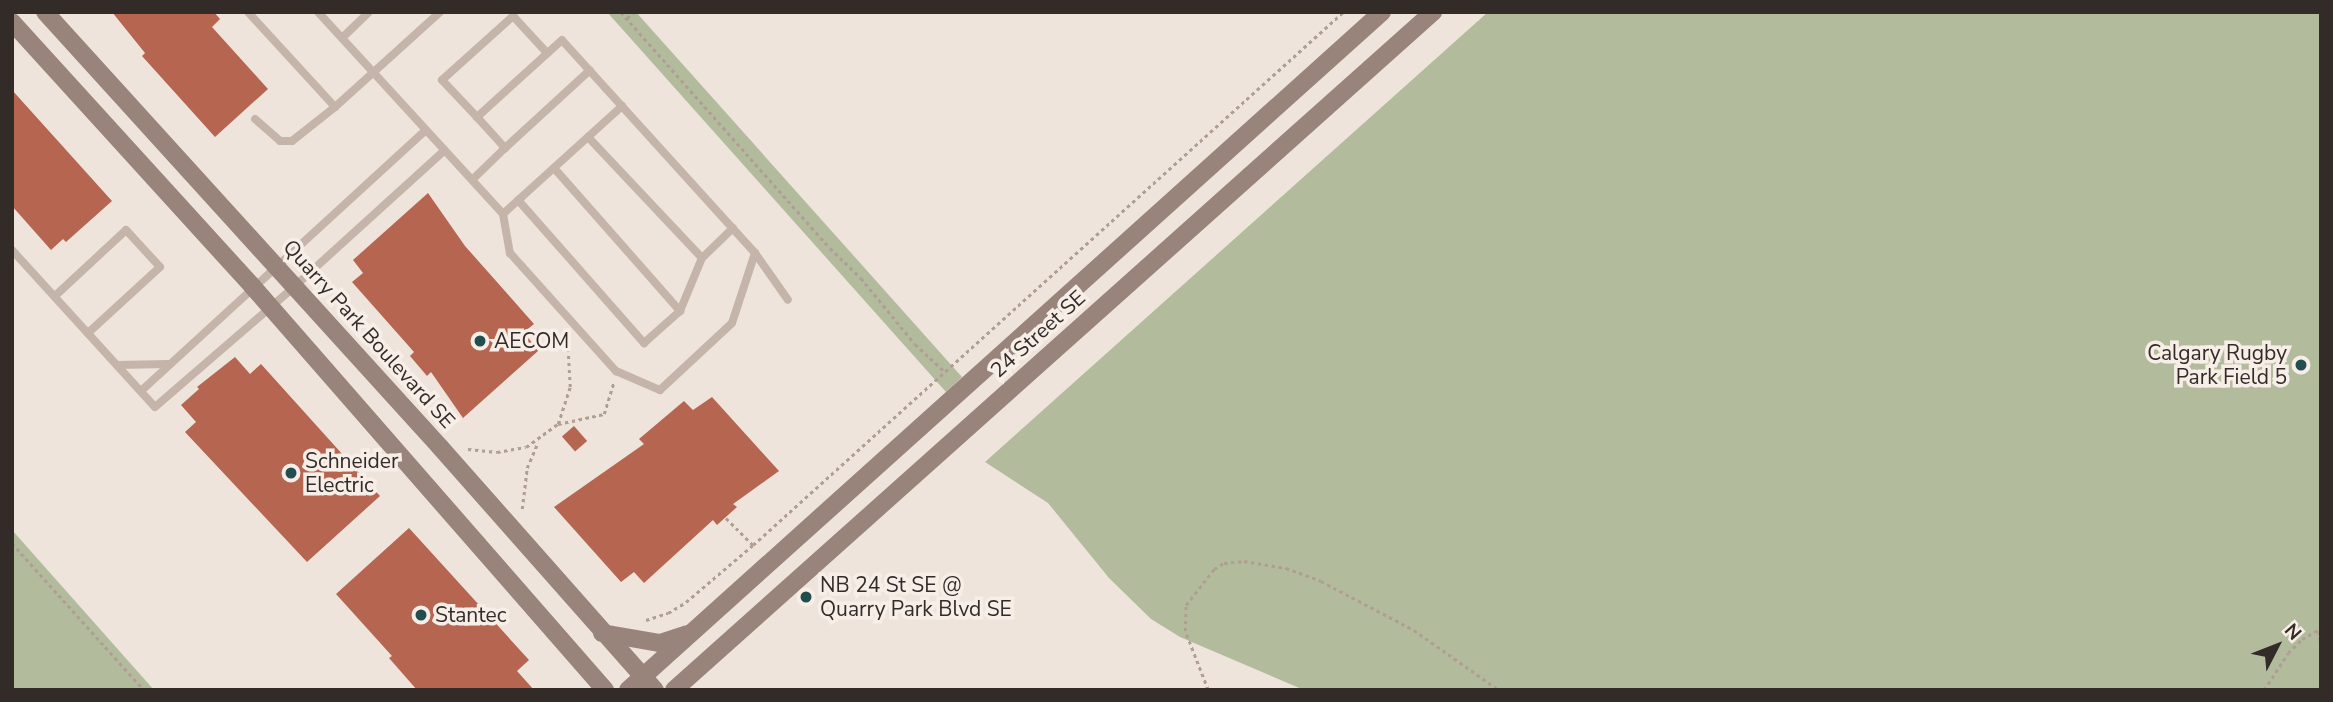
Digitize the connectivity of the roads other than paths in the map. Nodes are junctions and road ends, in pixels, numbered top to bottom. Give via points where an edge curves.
1 (45, 12) edge
2 (248, 12) edge
3 (318, 12) edge
4 (369, 12) edge
5 (440, 12) edge
6 (1382, 12) edge
7 (1433, 12) edge
8 (12, 22) edge
9 (342, 38) junction
10 (547, 53) junction
11 (590, 70) junction
12 (373, 72) junction
13 (622, 106) junction
14 (335, 107) junction
15 (477, 117) junction
16 (255, 119) dead end
17 (426, 130) junction
18 (588, 136) junction
19 (505, 148) junction
20 (445, 150) junction
21 (554, 168) junction
22 (473, 179) junction
23 (518, 200) junction
24 (503, 214) junction
25 (733, 228) junction
26 (12, 250) edge
27 (755, 253) junction
28 (702, 258) junction
29 (278, 267) junction
30 (295, 286) junction
31 (253, 287) junction
32 (55, 296) junction
33 (788, 300) dead end
34 (270, 307) junction
35 (680, 311) junction
36 (88, 333) junction
37 (168, 364) junction
38 (117, 365) junction
39 (141, 391) junction
40 (692, 632) junction
41 (601, 633) junction
42 (649, 683) edge
43 (605, 690) edge
44 (628, 690) edge
45 (674, 690) edge

1 - 29 main road, Quarry Park Boulevard SE
2 - 14 lane
3 - 9 lane
4 - 9 lane
5 - 12 lane
6 - 40 main road, 24 Street SE
7 - 45 main road, 24 Street SE
8 - 31 main road
9 - 12 lane
10 - 11 lane via 562,40
10 - 15 lane
10 - 15 lane via 513,16 442,80
11 - 13 lane
11 - 19 lane
12 - 14 lane
12 - 17 lane
13 - 18 lane
13 - 25 lane
14 - 16 lane via 292,141 280,141
15 - 19 lane
17 - 20 lane
17 - 29 lane
18 - 21 lane
18 - 28 lane
19 - 22 lane
20 - 22 lane
20 - 30 lane
21 - 23 lane
21 - 35 lane
22 - 24 lane
23 - 24 lane
23 - 35 lane via 644,343
24 - 27 lane via 510,253 566,317 616,371 660,390 732,323
25 - 27 lane
25 - 28 lane
26 - 32 lane
27 - 33 lane
28 - 35 lane
29 - 30 main road, Quarry Park Boulevard SE
29 - 31 lane
30 - 34 lane
30 - 41 main road, Quarry Park Boulevard SE
31 - 34 main road
31 - 37 lane
32 - 36 lane
32 - 36 lane via 126,230 160,267
34 - 39 lane via 155,407
34 - 43 main road
36 - 38 lane
37 - 38 lane
37 - 39 lane
38 - 39 lane
40 - 41 main road via 660,643
40 - 42 main road, 24 Street SE
41 - 42 main road, Quarry Park Boulevard SE
42 - 44 main road, 24 Street SE

